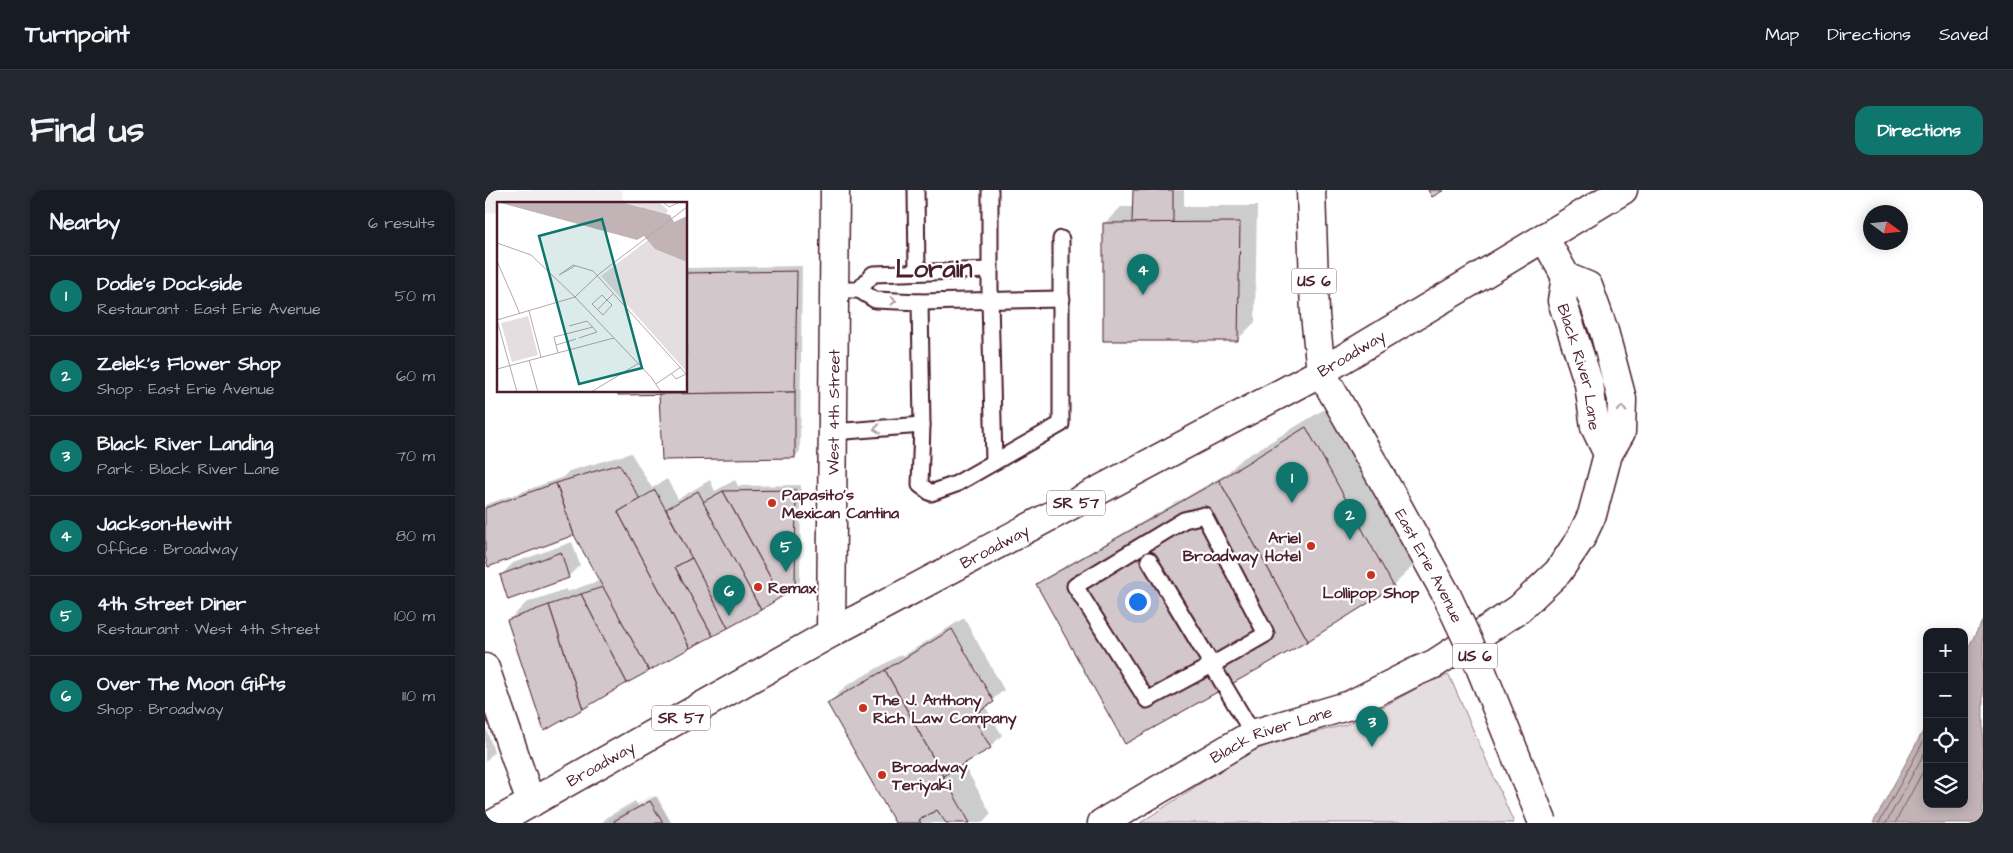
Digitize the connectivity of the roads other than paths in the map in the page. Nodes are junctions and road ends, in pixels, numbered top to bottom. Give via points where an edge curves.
1 (835, 190) edge
2 (916, 190) edge
3 (990, 190) edge
4 (1311, 190) edge
5 (1623, 190) edge
6 (1544, 237) junction
7 (1061, 239) dead end
8 (989, 270) junction
9 (917, 272) junction
10 (846, 290) junction
11 (1062, 299) junction
12 (990, 300) junction
13 (920, 302) junction
14 (1321, 372) junction
15 (922, 425) junction
16 (833, 432) junction
17 (994, 462) junction
18 (1149, 560) dead end
19 (831, 633) junction
20 (1212, 665) junction
21 (485, 668) edge
22 (1253, 734) junction
23 (531, 803) junction
24 (495, 823) edge
25 (1102, 823) edge
26 (1543, 823) edge

1 - 10 street, West 4th Street
2 - 9 lane
3 - 8 lane
4 - 14 street, US 6 via 1315,315
5 - 6 street, Broadway
6 - 14 street, Broadway
6 - 22 street, Black River Lane via 1566,277 1588,286 1622,399 1621,432 1608,454 1592,515 1581,538 1557,572 1519,609 1434,664 1351,706
7 - 11 lane
8 - 9 lane
8 - 12 lane
9 - 10 lane via 873,274
10 -> 13 lane via 875,300
10 - 16 street, West 4th Street
11 - 12 lane
11 - 17 lane via 1061,424
12 - 13 lane
12 - 17 lane
13 - 15 lane
14 - 19 street, Broadway / SR 57
14 - 26 street, East Erie Avenue / US 6, bridge via 1454,611
15 -> 16 lane
15 - 17 lane via 920,484 931,494
16 - 19 street, West 4th Street
18 - 20 lane
19 - 23 street, Broadway / SR 57
20 - 20 lane via 1267,634 1204,515 1185,520 1075,586 1147,700
20 - 22 lane
21 - 23 street
22 - 25 street, Black River Lane
23 - 24 street, Broadway / SR 57

